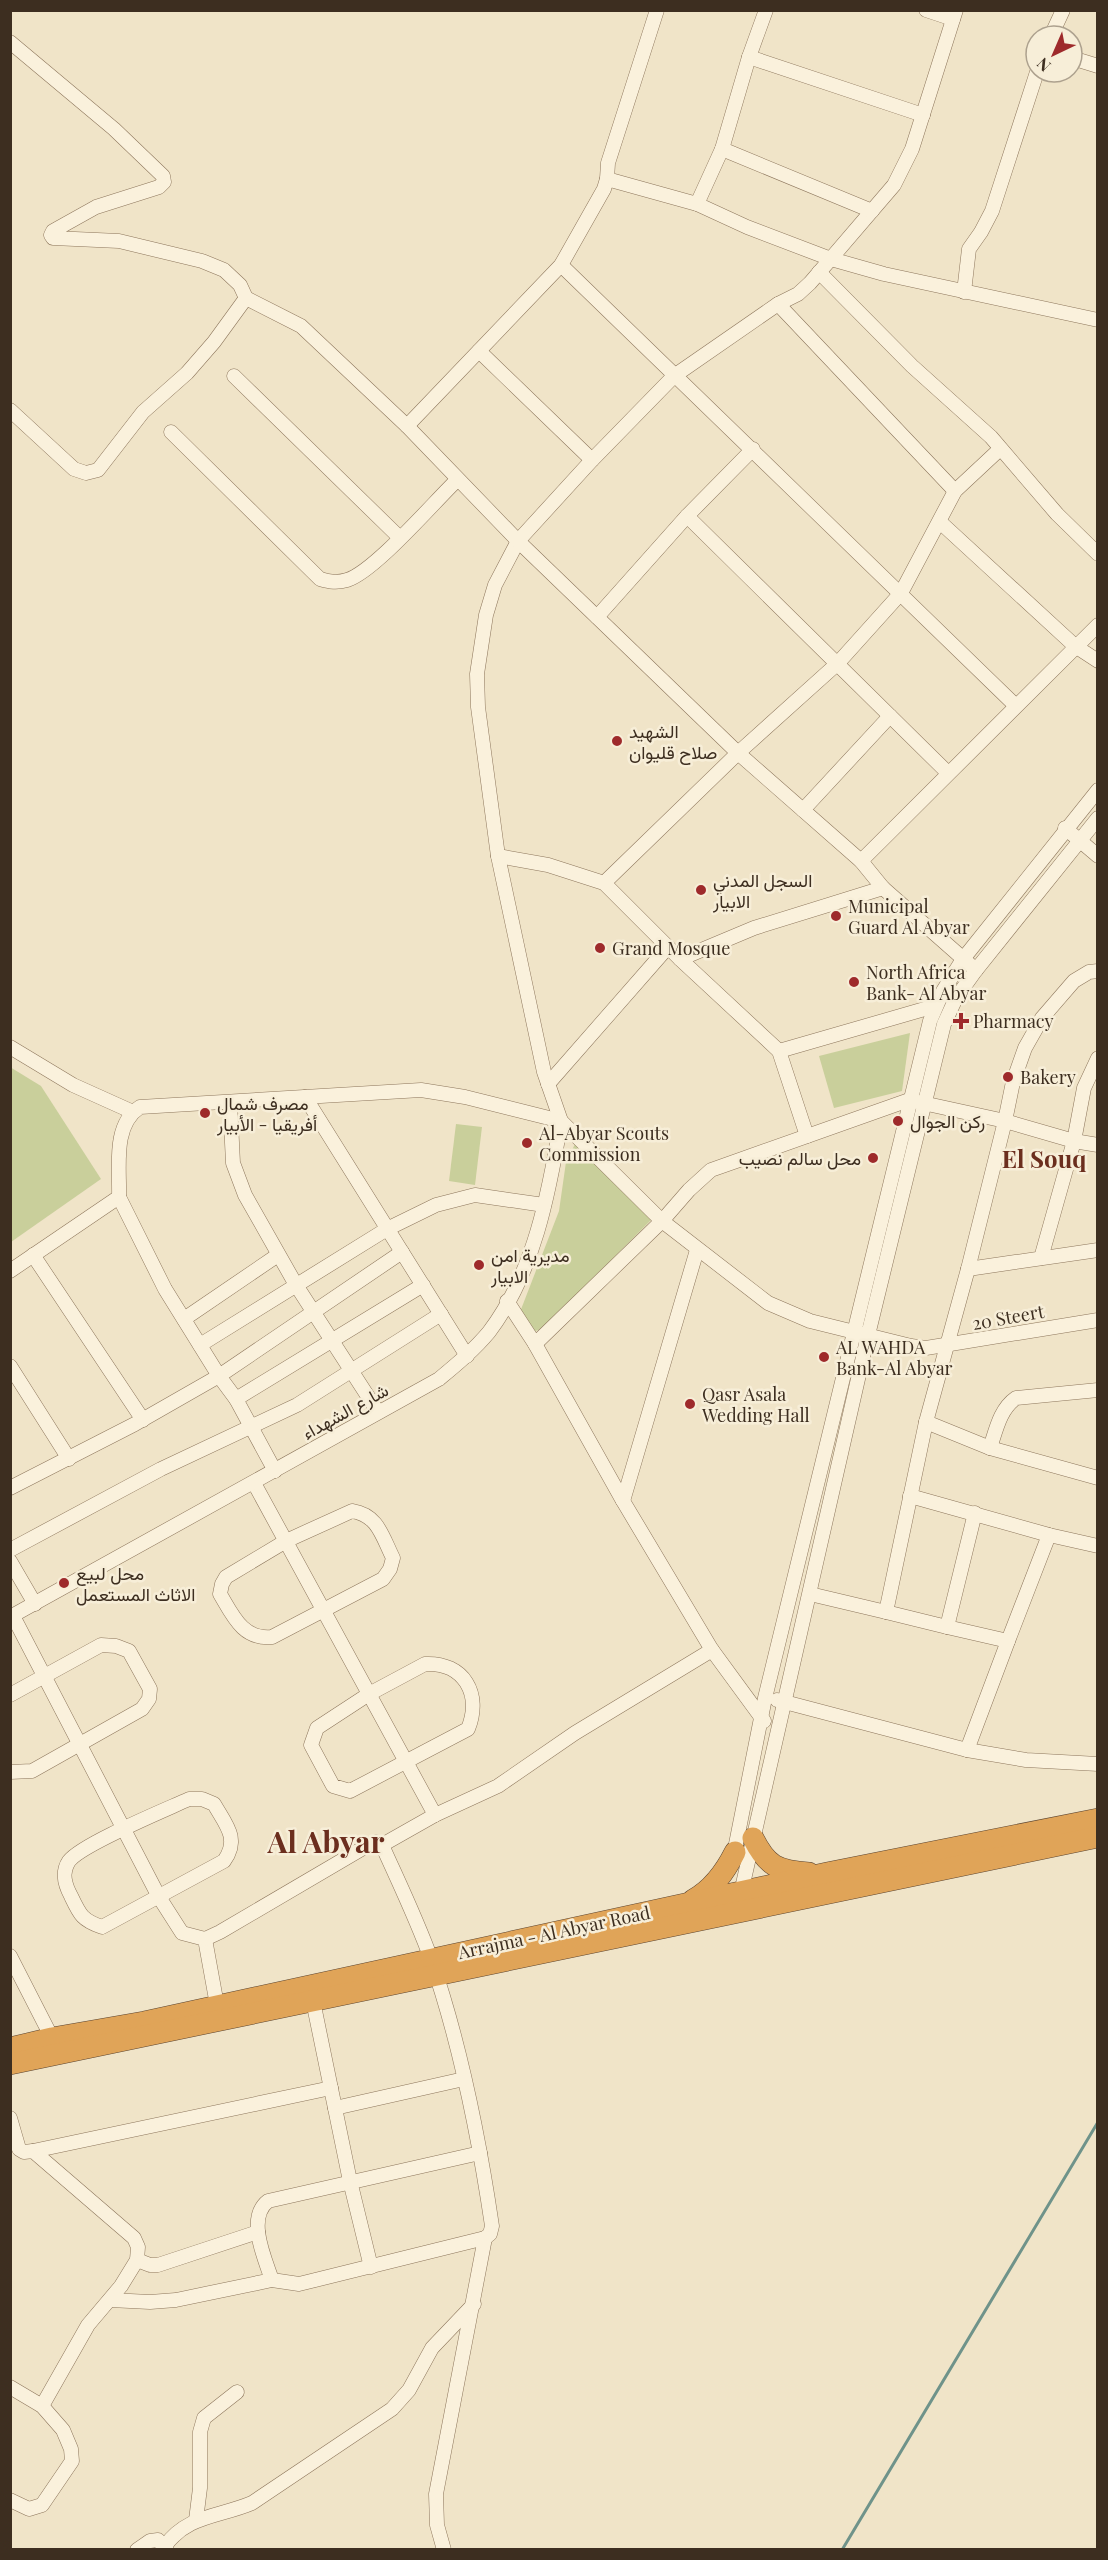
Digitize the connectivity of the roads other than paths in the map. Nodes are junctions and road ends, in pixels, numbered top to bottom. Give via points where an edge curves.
1 (657, 10) edge
2 (766, 10) edge
3 (926, 10) edge
4 (1063, 10) edge
5 (954, 15) edge
6 (1057, 24) edge
7 (11, 44) edge
8 (749, 57) junction
9 (1033, 84) edge
10 (923, 115) junction
11 (722, 149) junction
12 (607, 179) junction
13 (697, 204) junction
14 (872, 211) junction
15 (831, 259) junction
16 (561, 265) junction
17 (819, 272) junction
18 (964, 292) junction
19 (246, 298) junction
20 (778, 304) junction
21 (1098, 320) edge
22 (478, 351) junction
23 (234, 376) dead end
24 (674, 376) junction
25 (10, 410) edge
26 (407, 426) junction
27 (171, 432) dead end
28 (753, 449) junction
29 (1000, 449) junction
30 (592, 460) junction
31 (457, 480) junction
32 (955, 491) junction
33 (687, 516) junction
34 (940, 522) junction
35 (399, 537) junction
36 (518, 541) junction
37 (1098, 554) edge
38 (901, 593) junction
39 (597, 617) junction
40 (1098, 626) edge
41 (1075, 646) junction
42 (1098, 661) edge
43 (838, 663) junction
44 (1015, 705) junction
45 (891, 716) junction
46 (738, 753) junction
47 (948, 773) junction
48 (1098, 790) edge
49 (803, 810) junction
50 (1098, 818) edge
51 (1065, 828) junction
52 (1080, 840) junction
53 (498, 856) junction
54 (1098, 856) edge
55 (861, 861) junction
56 (604, 883) junction
57 (883, 888) junction
58 (668, 947) junction
59 (680, 959) junction
60 (963, 959) junction
61 (976, 970) junction
62 (1098, 971) edge
63 (935, 1006) junction
64 (10, 1047) edge
65 (779, 1051) junction
66 (1098, 1058) edge
67 (548, 1084) junction
68 (305, 1097) junction
69 (909, 1100) junction
70 (231, 1102) junction
71 (924, 1102) junction
72 (133, 1112) junction
73 (561, 1121) junction
74 (1005, 1121) junction
75 (807, 1136) junction
76 (1074, 1141) junction
77 (1098, 1144) edge
78 (119, 1197) junction
79 (544, 1205) junction
80 (662, 1221) junction
81 (387, 1229) junction
82 (697, 1250) junction
83 (1098, 1250) edge
84 (402, 1252) junction
85 (33, 1255) junction
86 (278, 1255) junction
87 (1041, 1258) junction
88 (968, 1269) junction
89 (10, 1271) edge
90 (296, 1285) junction
91 (423, 1285) junction
92 (507, 1301) junction
93 (313, 1312) junction
94 (441, 1314) junction
95 (184, 1319) junction
96 (1097, 1323) edge
97 (854, 1332) junction
98 (868, 1335) junction
99 (333, 1341) junction
100 (535, 1344) junction
101 (200, 1345) junction
102 (945, 1346) junction
103 (467, 1356) junction
104 (10, 1366) edge
105 (352, 1371) junction
106 (219, 1376) junction
107 (1098, 1390) edge
108 (236, 1399) junction
109 (378, 1412) junction
110 (143, 1420) junction
111 (926, 1422) junction
112 (253, 1427) junction
113 (990, 1448) junction
114 (69, 1459) junction
115 (275, 1471) junction
116 (1098, 1478) edge
117 (254, 1483) junction
118 (10, 1488) edge
119 (910, 1496) junction
120 (623, 1501) junction
121 (975, 1513) junction
122 (1049, 1535) junction
123 (286, 1541) junction
124 (1098, 1546) edge
125 (10, 1550) edge
126 (10, 1562) edge
127 (810, 1594) junction
128 (35, 1604) junction
129 (323, 1610) junction
130 (886, 1612) junction
131 (12, 1617) edge
132 (947, 1627) junction
133 (1008, 1641) junction
134 (712, 1650) junction
135 (44, 1676) junction
136 (369, 1694) junction
137 (10, 1695) edge
138 (765, 1698) junction
139 (784, 1702) junction
140 (760, 1718) junction
141 (777, 1732) junction
142 (80, 1745) junction
143 (967, 1750) junction
144 (405, 1760) junction
145 (1098, 1764) edge
146 (10, 1772) edge
147 (435, 1815) junction
148 (1098, 1819) edge
149 (124, 1829) junction
150 (1098, 1837) edge
151 (753, 1838) junction
152 (382, 1845) junction
153 (735, 1852) junction
154 (827, 1874) junction
155 (159, 1897) junction
156 (730, 1904) junction
157 (681, 1905) junction
158 (205, 1938) junction
159 (10, 1956) edge
160 (433, 1966) junction
161 (313, 2001) junction
162 (217, 2004) junction
163 (52, 2038) junction
164 (10, 2048) edge
165 (10, 2064) edge
166 (464, 2079) junction
167 (331, 2088) junction
168 (335, 2108) junction
169 (10, 2118) edge
170 (33, 2151) junction
171 (480, 2153) junction
172 (350, 2181) junction
173 (258, 2232) junction
174 (485, 2238) junction
175 (137, 2260) junction
176 (371, 2266) junction
177 (272, 2280) junction
178 (110, 2300) junction
179 (474, 2304) junction
180 (10, 2387) edge
181 (237, 2392) dead end
182 (42, 2406) junction
183 (10, 2500) edge
184 (196, 2520) junction
185 (166, 2548) edge
186 (136, 2550) edge
187 (444, 2550) edge

1 - 12 street via 608,163
2 - 8 street
3 - 5 street
4 - 6 street
5 - 10 street
7 - 19 street via 114,129 163,176 159,187 96,207 56,229 53,238 119,242 202,261 224,270 240,285
8 - 10 street
8 - 11 street
9 - 18 street via 992,211 969,249
10 - 14 street via 894,185
11 - 13 street
11 - 14 street
12 - 13 street
12 - 16 street
13 - 15 street
14 - 15 street
15 - 17 street
15 - 18 street
16 - 22 street
16 - 24 street
17 - 20 street via 798,294
17 - 29 street
18 - 21 street
19 - 25 street via 214,342 144,412 98,470 86,473 74,469
19 - 26 street via 301,326
20 - 24 street
20 - 32 street
22 - 26 street
22 - 30 street
23 - 35 street
24 - 28 street
24 - 30 street
26 - 31 street
27 - 35 street via 320,579 332,583 349,580 368,569
28 - 33 street
28 - 38 street
29 - 32 street
29 - 37 street
30 - 36 street
31 - 35 street
31 - 36 street
32 - 34 street
33 - 39 street
33 - 43 street
34 - 38 street
34 - 41 street
36 - 39 street
36 - 53 street via 495,585 477,674
38 - 43 street
38 - 44 street
39 - 46 street
40 - 41 street
41 - 42 street
41 - 44 street
43 - 45 street
43 - 46 street
44 - 47 street
45 - 47 street
45 - 49 street
46 - 49 street
46 - 56 street
47 - 55 street
48 - 51 street
49 - 55 street
50 - 52 street
51 - 52 street
51 - 60 street
52 - 54 street
52 - 61 street
53 - 56 street via 548,865
53 - 67 street
55 - 57 street
56 - 58 street
57 - 59 street via 754,928
57 - 60 street
58 - 59 street
58 - 67 street
59 - 65 street
60 - 61 street
60 - 63 street
61 - 71 street via 944,1024
62 - 74 street via 1074,981 1042,1018 1025,1048
63 - 65 street
63 - 69 street
64 - 72 street via 73,1085
65 - 75 street
66 - 76 street via 1084,1088
67 - 73 street
68 - 70 street
68 - 73 street via 421,1090 465,1096
68 - 81 street
69 - 71 street
69 - 75 street
69 - 97 street
70 - 72 street via 140,1107
70 - 86 street via 233,1163 245,1195
71 - 74 street
71 - 98 street
72 - 78 street via 120,1137
73 - 79 street, شارع الشهداء
73 - 80 street, 20 Steert
74 - 76 street
74 - 88 street
75 - 80 street via 711,1170
76 - 77 street
76 - 87 street
78 - 85 street
78 - 95 street
79 - 81 street via 475,1195 436,1205
79 - 92 street, شارع الشهداء via 523,1275
80 - 82 street, 20 Steert
80 - 100 street
81 - 84 street
81 - 90 street
82 - 97 street, 20 Steert via 768,1303 810,1321
82 - 120 street
83 - 87 street
84 - 91 street
84 - 93 street
85 - 89 street
85 - 110 street
86 - 90 street
86 - 95 street
87 - 88 street
88 - 102 street
90 - 93 street
90 - 101 street
91 - 94 street
91 - 99 street
92 - 100 street
92 - 103 street, شارع الشهداء via 490,1330
93 - 99 street
93 - 106 street
94 - 103 street
94 - 105 street
95 - 101 street
96 - 102 street, 20 Steert
97 - 98 street, 20 Steert
97 - 138 street
98 - 102 street, 20 Steert via 911,1346
98 - 127 street
99 - 105 street
99 - 108 street
100 - 120 street
101 - 106 street
102 - 111 street
103 - 109 street, شارع الشهداء via 439,1379
104 - 114 street
105 - 109 street
105 - 112 street
106 - 108 street
106 - 110 street
107 - 113 street via 1016,1398 1008,1403
108 - 112 street
109 - 115 street, شارع الشهداء
110 - 114 street
111 - 113 street
111 - 119 street
112 - 115 street
112 - 125 street via 161,1468
113 - 116 street
114 - 118 street
115 - 117 street, شارع الشهداء
117 - 123 street
117 - 128 street, شارع الشهداء
119 - 121 street
119 - 130 street
120 - 134 street
121 - 122 street
121 - 132 street
122 - 124 street
122 - 133 street
123 - 129 street
123 - 129 street via 226,1577 220,1594 241,1628 262,1638 272,1637
123 - 129 street via 352,1511 373,1518 393,1558 390,1569 383,1579
126 - 128 street
127 - 130 street
127 - 139 street
128 - 131 street, شارع الشهداء
129 - 136 street
130 - 132 street
131 - 135 street
132 - 133 street
133 - 143 street
134 - 140 street
134 - 147 street via 575,1733 498,1786
135 - 137 street
135 - 142 street
135 - 142 street via 101,1645 116,1646 129,1651 150,1689 149,1700 142,1709
136 - 144 street
136 - 144 street via 317,1728 311,1745 333,1786 350,1791
136 - 144 street via 425,1665 450,1668 465,1679 474,1707 468,1729
138 - 139 street
138 - 140 street
139 - 141 street
139 - 143 street
140 - 141 street
140 - 153 street
141 - 151 street
142 - 146 street via 32,1771
142 - 149 street
143 - 145 street via 1026,1760
144 - 147 street
147 - 152 street
148 - 154 highway, Arrajma - Al Abyar Road
149 - 155 street
149 - 155 street via 75,1855 65,1869 65,1884 81,1917 102,1927
149 - 155 street via 189,1798 202,1799 214,1804 233,1840 232,1851 224,1861
150 - 156 highway, Arrajma - Al Abyar Road
151 - 154 highway via 765,1859 781,1869
151 - 156 street
152 - 158 street via 370,1844
152 - 160 street
153 - 156 street
153 - 157 highway via 708,1890
154 - 156 highway, Arrajma - Al Abyar Road
155 - 158 street via 182,1933
156 - 157 highway, Arrajma - Al Abyar Road
156 - 160 highway, Arrajma - Al Abyar Road
157 - 160 highway, Arrajma - Al Abyar Road
158 - 162 street
159 - 163 street
160 - 161 highway, Arrajma - Al Abyar Road
160 - 162 highway, Arrajma - Al Abyar Road
160 - 166 street
161 - 165 highway, Arrajma - Al Abyar Road
161 - 167 street
162 - 163 highway, Arrajma - Al Abyar Road
163 - 164 highway, Arrajma - Al Abyar Road
166 - 168 street
166 - 171 street
167 - 168 street
167 - 170 street
168 - 172 street
169 - 170 street via 19,2149
170 - 175 street via 134,2238
171 - 172 street
171 - 174 street via 492,2226
172 - 173 street via 268,2201 259,2214
172 - 176 street
173 - 175 street via 158,2265
173 - 177 street
174 - 176 street
174 - 179 street
175 - 178 street
176 - 177 street via 299,2284
177 - 178 street via 176,2300
178 - 182 street via 88,2325
179 - 184 street via 432,2348 409,2391 392,2409 252,2503
179 - 187 street via 436,2494 437,2525
180 - 182 street
181 - 184 street via 204,2418
182 - 183 street via 63,2430 72,2461 42,2505 29,2509
184 - 185 street via 175,2532
185 - 186 street via 158,2540

